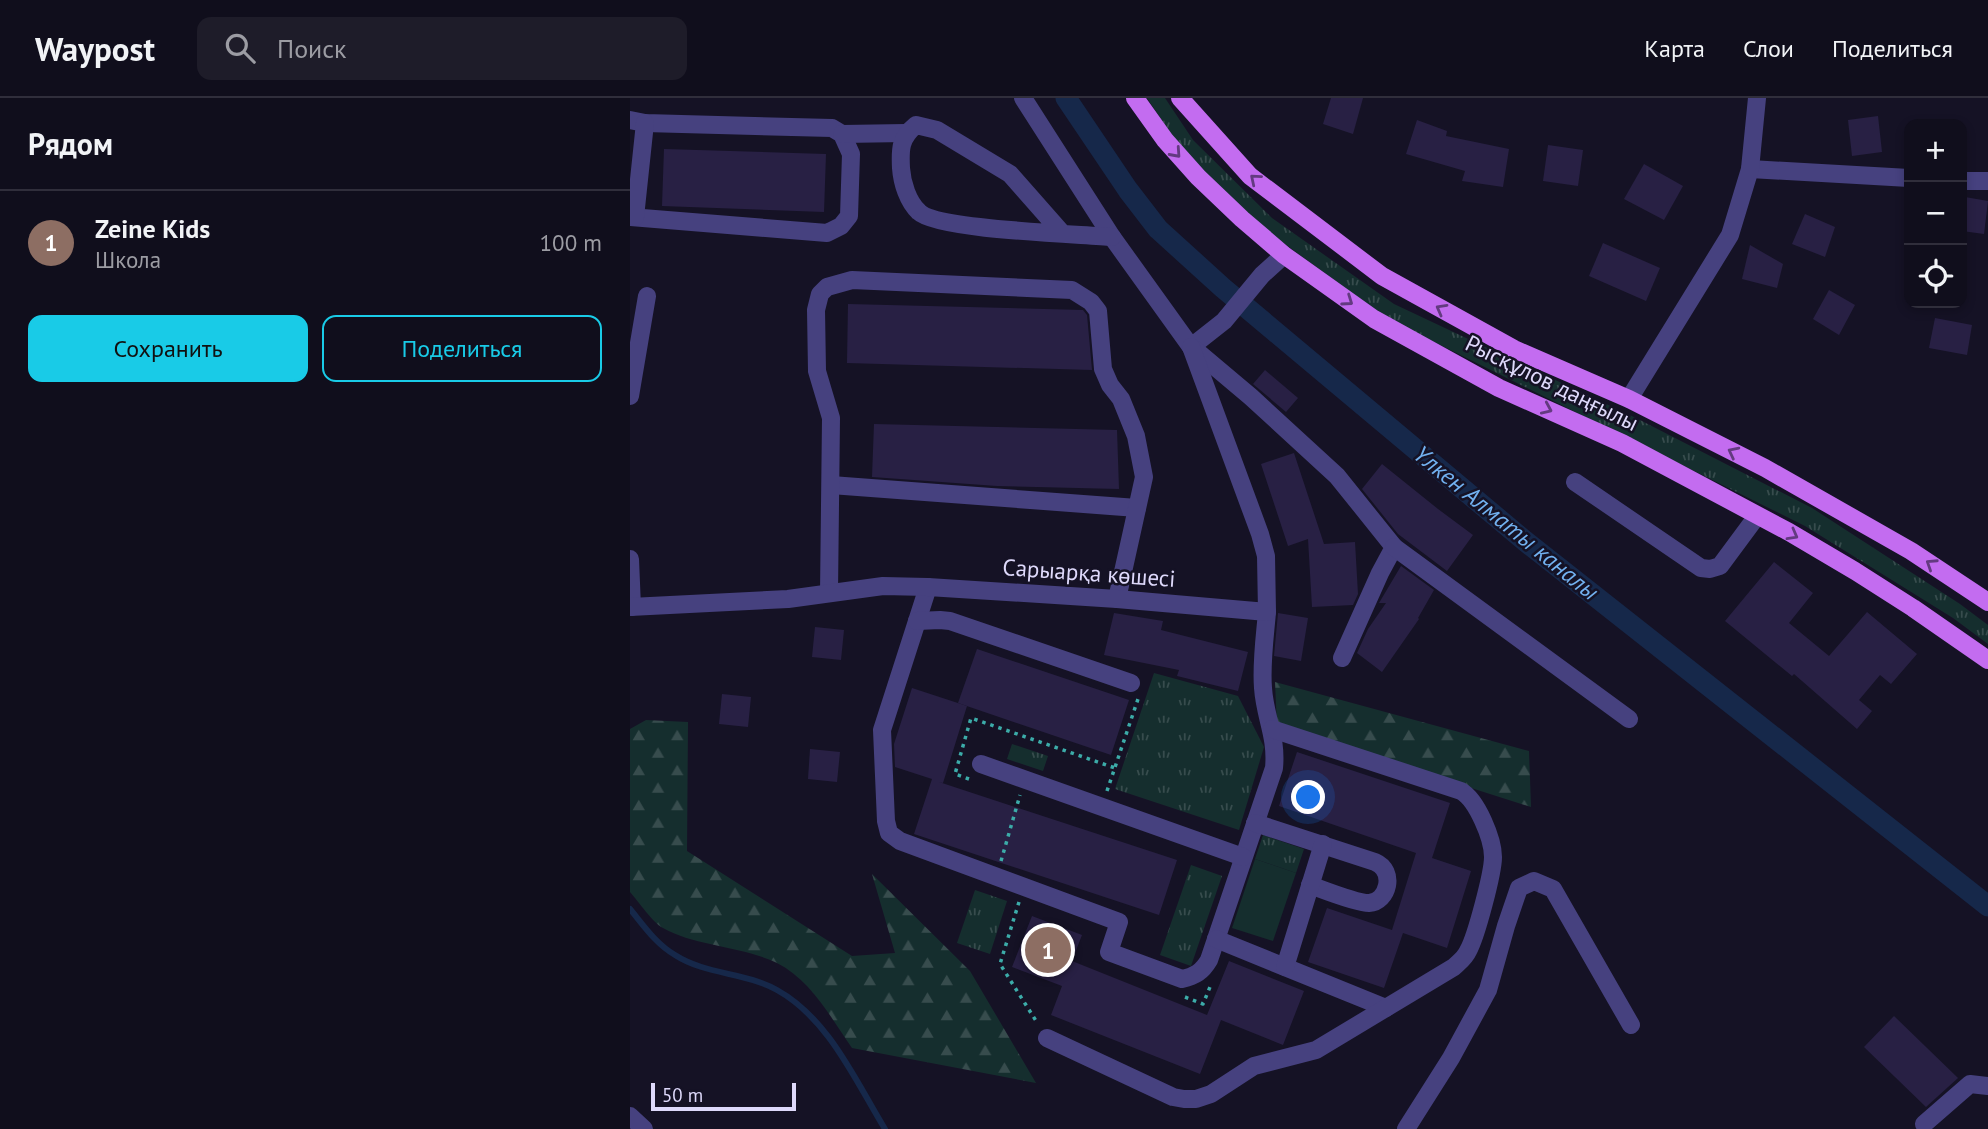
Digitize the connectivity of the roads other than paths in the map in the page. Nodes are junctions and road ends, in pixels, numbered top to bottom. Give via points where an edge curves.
1 (1023, 98) edge
2 (1135, 98) edge
3 (1180, 98) edge
4 (1757, 98) edge
5 (637, 122) edge
6 (906, 132) junction
7 (842, 134) junction
8 (1750, 169) junction
9 (1904, 178) edge
10 (1967, 181) edge
11 (1988, 181) edge
12 (632, 217) edge
13 (1062, 233) junction
14 (1112, 237) junction
15 (1284, 255) junction
16 (647, 296) dead end
17 (1191, 347) junction
18 (630, 396) edge
19 (1629, 398) junction
20 (1575, 482) dead end
21 (831, 485) junction
22 (1137, 508) junction
23 (1757, 516) junction
24 (1394, 547) junction
25 (630, 559) edge
26 (928, 587) junction
27 (829, 593) junction
28 (1117, 599) junction
29 (1988, 602) edge
30 (631, 607) edge
31 (1267, 611) junction
32 (916, 621) junction
33 (1342, 658) dead end
34 (1988, 660) edge
35 (1131, 683) road end
36 (1629, 719) dead end
37 (1272, 729) junction
38 (981, 764) dead end
39 (1255, 823) junction
40 (1323, 845) junction
41 (1244, 857) junction
42 (1310, 885) junction
43 (1216, 939) junction
44 (1285, 967) junction
45 (1386, 1008) junction
46 (1631, 1026) dead end
47 (1046, 1038) road end
48 (1988, 1086) edge
49 (630, 1116) edge
50 (1924, 1125) dead end
51 (645, 1129) edge
52 (1406, 1129) edge

1 - 14 street
2 -> 15 main road, Рысқұлов даңғылы via 1198,177
19 -> 3 main road, Рысқұлов даңғылы via 1514,349 1382,276 1250,176
4 - 8 street
5 - 7 street via 832,128
5 - 12 street
6 - 7 street
6 - 13 street via 916,125 937,130 1010,174
6 - 13 street via 900,150 901,178 921,214 959,226
7 - 12 street via 851,154 849,216 827,233
8 - 9 street
8 - 19 street via 1730,235
10 - 11 street
13 - 14 street
14 - 17 street
15 - 17 street via 1224,321
15 -> 23 main road, Рысқұлов даңғылы via 1374,319 1437,355 1622,443
16 - 18 street
17 - 24 street via 1337,476
17 - 31 street via 1260,534 1266,556
29 -> 19 main road, Рысқұлов даңғылы via 1911,551 1765,468
20 - 23 street via 1701,568 1720,566
21 - 22 street
21 - 22 street via 831,418 817,371 816,310 827,287 852,280 1072,290 1098,312 1102,369 1136,436 1144,477
21 - 27 street
22 - 28 street
23 -> 34 main road, Рысқұлов даңғылы via 1855,571
24 - 33 street
24 - 36 street
25 - 30 street
26 - 27 street, Сарыарқа көшесі via 883,586
26 - 28 street, Сарыарқа көшесі
26 - 32 street
27 - 30 street, Сарыарқа көшесі
28 - 31 street, Сарыарқа көшесі
31 - 37 street via 1262,676
32 - 35 street via 950,621
32 - 43 street via 882,730 889,833 1119,922 1109,952 1173,976 1200,973
37 - 39 street via 1274,768
37 - 45 street via 1461,791 1472,799 1491,842 1492,869 1464,958
38 - 41 street
39 - 40 street
39 - 41 street
40 - 42 street
40 - 42 street via 1380,864 1388,876 1384,892 1368,903
41 - 43 street
42 - 44 street
43 - 44 street
44 - 45 street
45 - 47 street via 1316,1050 1254,1066 1196,1099 1173,1097
46 - 52 street via 1553,889 1534,881 1519,888 1488,989
48 - 50 street via 1970,1084
49 - 51 street

